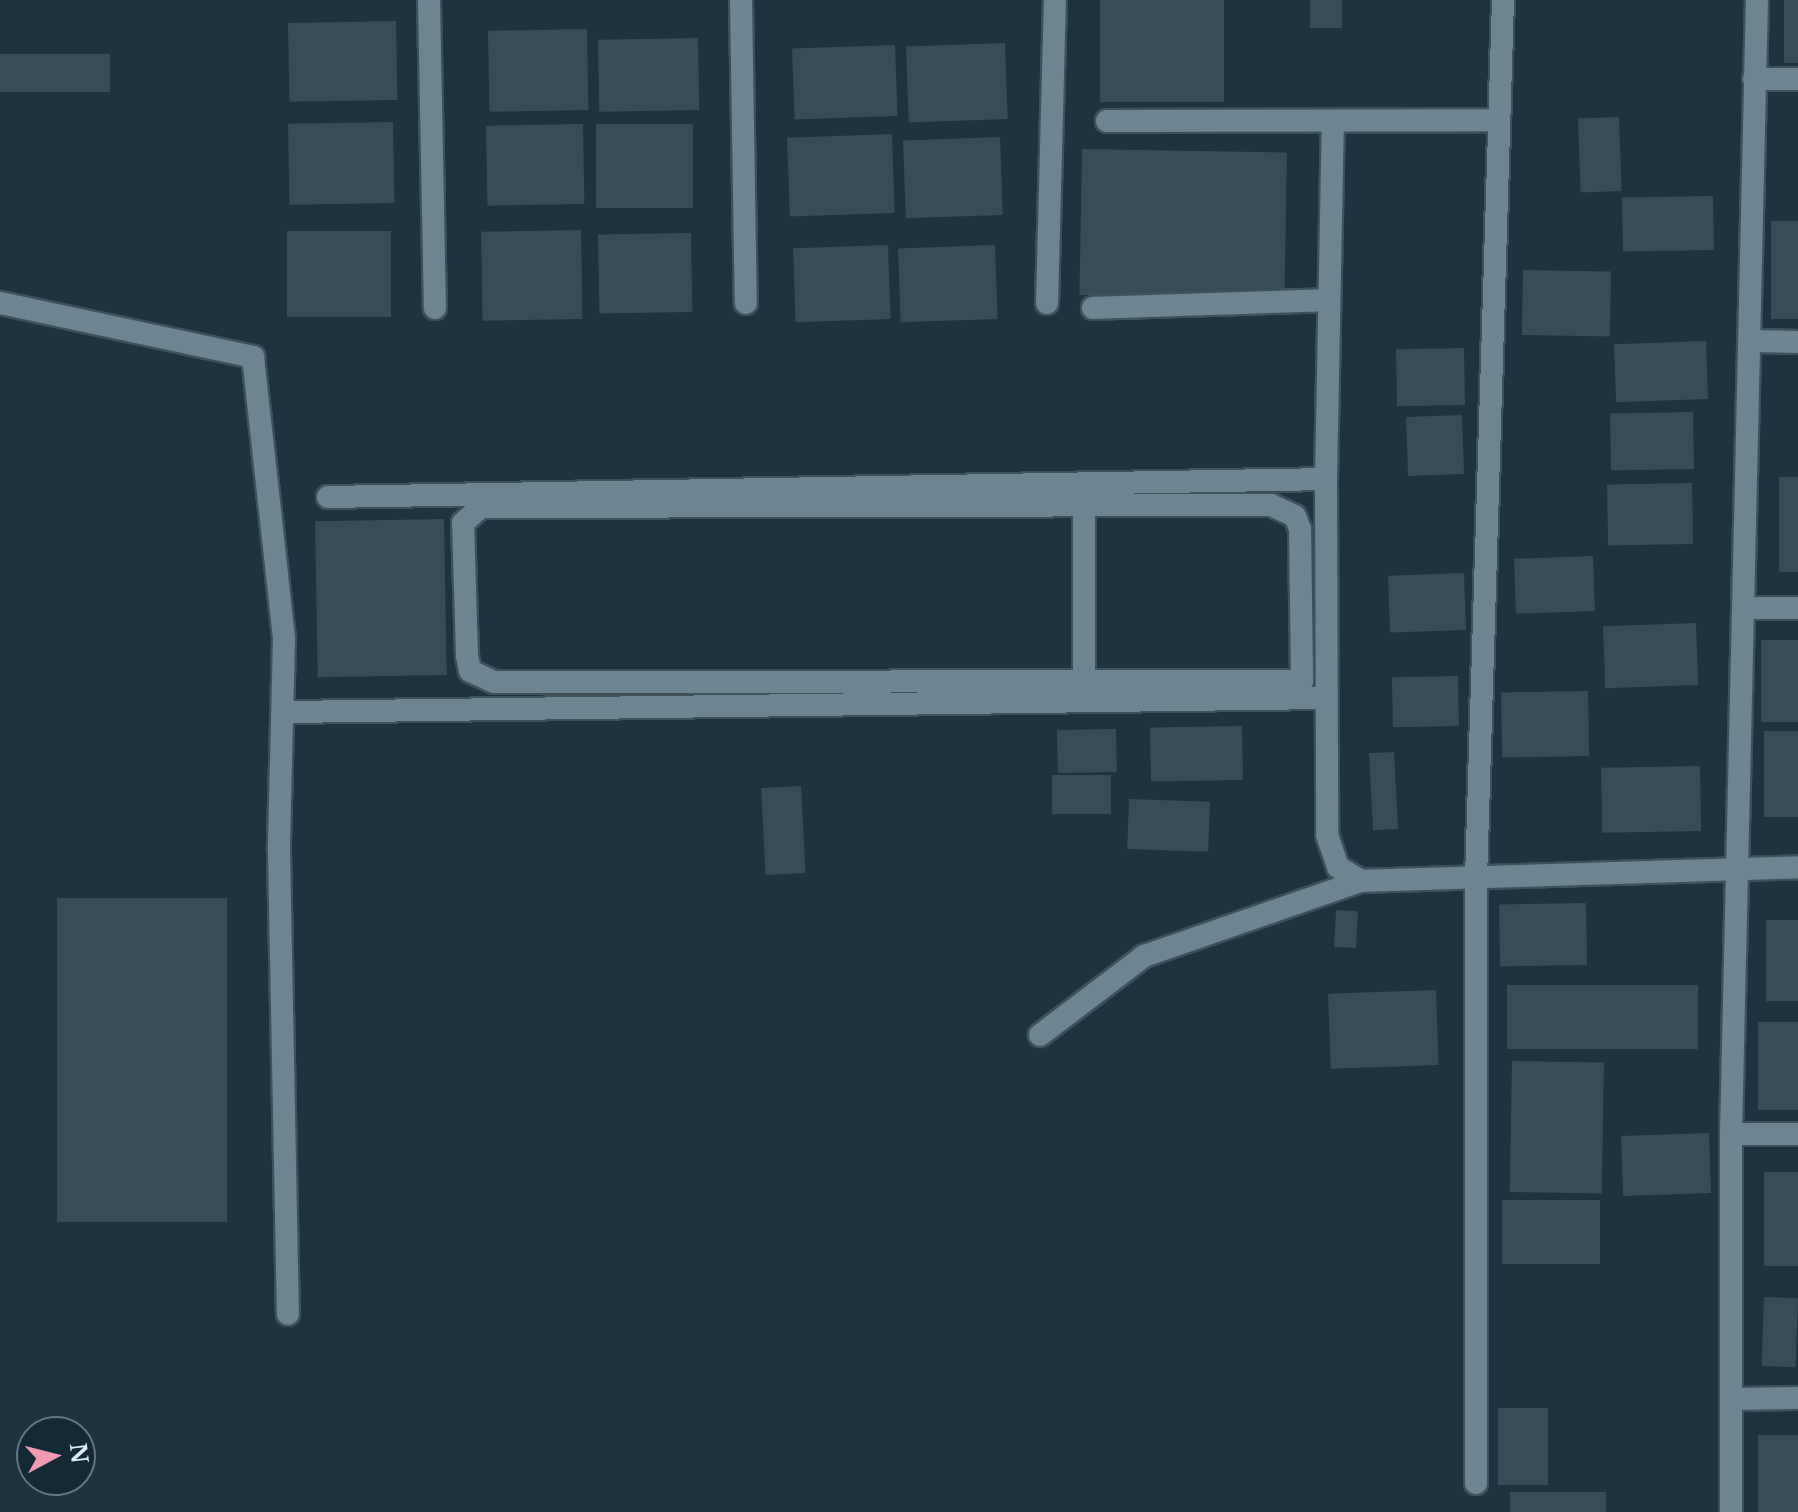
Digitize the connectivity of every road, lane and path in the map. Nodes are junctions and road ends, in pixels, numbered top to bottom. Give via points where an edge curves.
1 (429, 0) edge
2 (741, 0) edge
3 (1055, 0) edge
4 (1503, 0) edge
5 (1757, 0) edge
6 (1754, 79) junction
7 (1798, 79) edge
8 (1499, 120) junction
9 (1107, 121) dead end
10 (1333, 122) junction
11 (1329, 300) junction
12 (0, 303) edge
13 (746, 303) dead end
14 (1047, 303) dead end
15 (435, 308) dead end
16 (1093, 308) dead end
17 (1753, 341) junction
18 (1798, 342) edge
19 (1326, 479) junction
20 (328, 497) dead end
21 (1084, 506) junction
22 (1746, 608) junction
23 (1798, 608) edge
24 (864, 677) junction
25 (1084, 691) junction
26 (1310, 692) junction
27 (864, 705) junction
28 (285, 712) junction
29 (1736, 865) junction
30 (1798, 867) edge
31 (1476, 879) junction
32 (1361, 881) junction
33 (1040, 1035) dead end
34 (1731, 1134) junction
35 (1798, 1134) edge
36 (288, 1314) dead end
37 (1798, 1398) edge
38 (1731, 1399) junction
39 (1476, 1483) dead end
40 (1731, 1512) edge

1 - 15 street
2 - 13 street
3 - 14 street
4 - 8 street
5 - 6 street
6 - 7 street
6 - 17 street
8 - 10 street
8 - 31 street
9 - 10 street
10 - 11 street
11 - 16 street
11 - 19 street
12 - 28 street via 253,357
17 - 18 street
17 - 22 street
19 - 20 street
19 - 26 street
21 - 24 street via 481,507 463,523 467,656 470,671 482,678
21 - 25 street
21 - 26 street via 1271,505 1295,516
22 - 23 street
22 - 29 street
24 - 25 street
24 - 27 street
25 - 26 street
25 - 27 street
26 - 32 street via 1327,835 1338,867
27 - 28 street
28 - 36 street via 279,851
29 - 30 street
29 - 31 street
29 - 34 street
31 - 32 street
31 - 39 street
32 - 33 street via 1144,956
34 - 35 street
34 - 38 street
37 - 38 street
38 - 40 street

